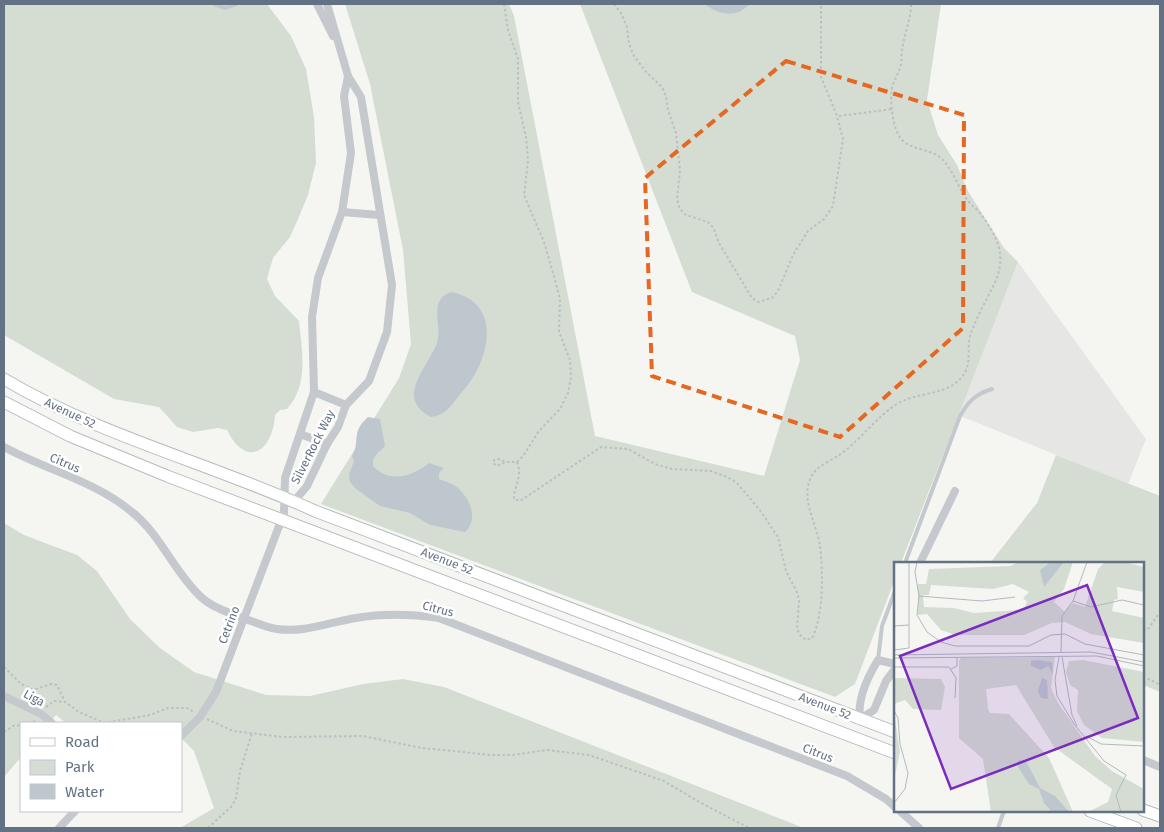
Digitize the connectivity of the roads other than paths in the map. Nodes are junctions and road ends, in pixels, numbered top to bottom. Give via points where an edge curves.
1 (214, 4) edge
2 (236, 4) edge
3 (317, 4) edge
4 (327, 4) edge
5 (343, 58) junction
6 (348, 76) junction
7 (342, 212) junction
8 (379, 215) junction
9 (4, 379) edge
10 (992, 390) dead end
11 (314, 392) junction
12 (4, 402) edge
13 (346, 405) junction
14 (300, 434) junction
15 (327, 444) junction
16 (4, 447) edge
17 (955, 492) dead end
18 (289, 499) junction
19 (283, 516) junction
20 (905, 562) edge
21 (920, 562) edge
22 (894, 593) edge
23 (244, 618) junction
24 (878, 660) junction
25 (894, 664) edge
26 (894, 670) edge
27 (4, 696) edge
28 (860, 719) junction
29 (51, 722) edge
30 (894, 732) edge
31 (182, 735) edge
32 (894, 753) edge
33 (1144, 760) edge
34 (1160, 767) edge
35 (894, 805) edge
36 (1144, 810) edge
37 (74, 812) edge
38 (901, 812) edge
39 (1004, 812) edge
40 (1093, 812) edge
41 (1160, 816) edge
42 (59, 828) edge
43 (919, 828) edge
44 (998, 828) edge
45 (1136, 828) edge

1 - 2 lane via 225,8
3 - 5 street
4 - 5 street, SilverRock Way
5 - 6 street, SilverRock Way
6 - 7 street, SilverRock Way via 344,96 351,153
6 - 8 street, SilverRock Way via 361,97
7 - 8 street
7 - 11 street, SilverRock Way via 318,278 312,317
8 - 13 street, SilverRock Way via 392,285 387,332 369,381
9 - 18 main road, Avenue 52 via 90,422
10 - 20 lane via 981,392 968,402 960,416
11 - 13 street
11 - 14 street, SilverRock Way
12 - 19 main road, Avenue 52 via 117,456
13 - 15 street, SilverRock Way
14 - 15 street
14 - 18 street, SilverRock Way via 285,478
15 - 18 street, SilverRock Way via 307,486
16 - 23 street, Citrus via 105,493 132,512 153,531 187,581 202,597
17 - 21 street
18 - 19 street, SilverRock Way
18 - 28 main road, Avenue 52
19 - 23 street, Cetrino
19 - 32 main road, Avenue 52
22 - 24 lane via 882,626
23 - 31 street, Cetrino via 216,692 200,717
23 - 35 street, Citrus via 276,629 296,630 386,614 439,618 846,776
24 - 25 street
24 - 28 street via 858,706
26 - 28 street via 886,680 874,710
27 - 29 street, Liga
28 - 30 main road, Avenue 52
33 - 34 street
36 - 41 main road
37 - 42 street
38 - 43 street
39 - 44 lane
40 - 45 main road

